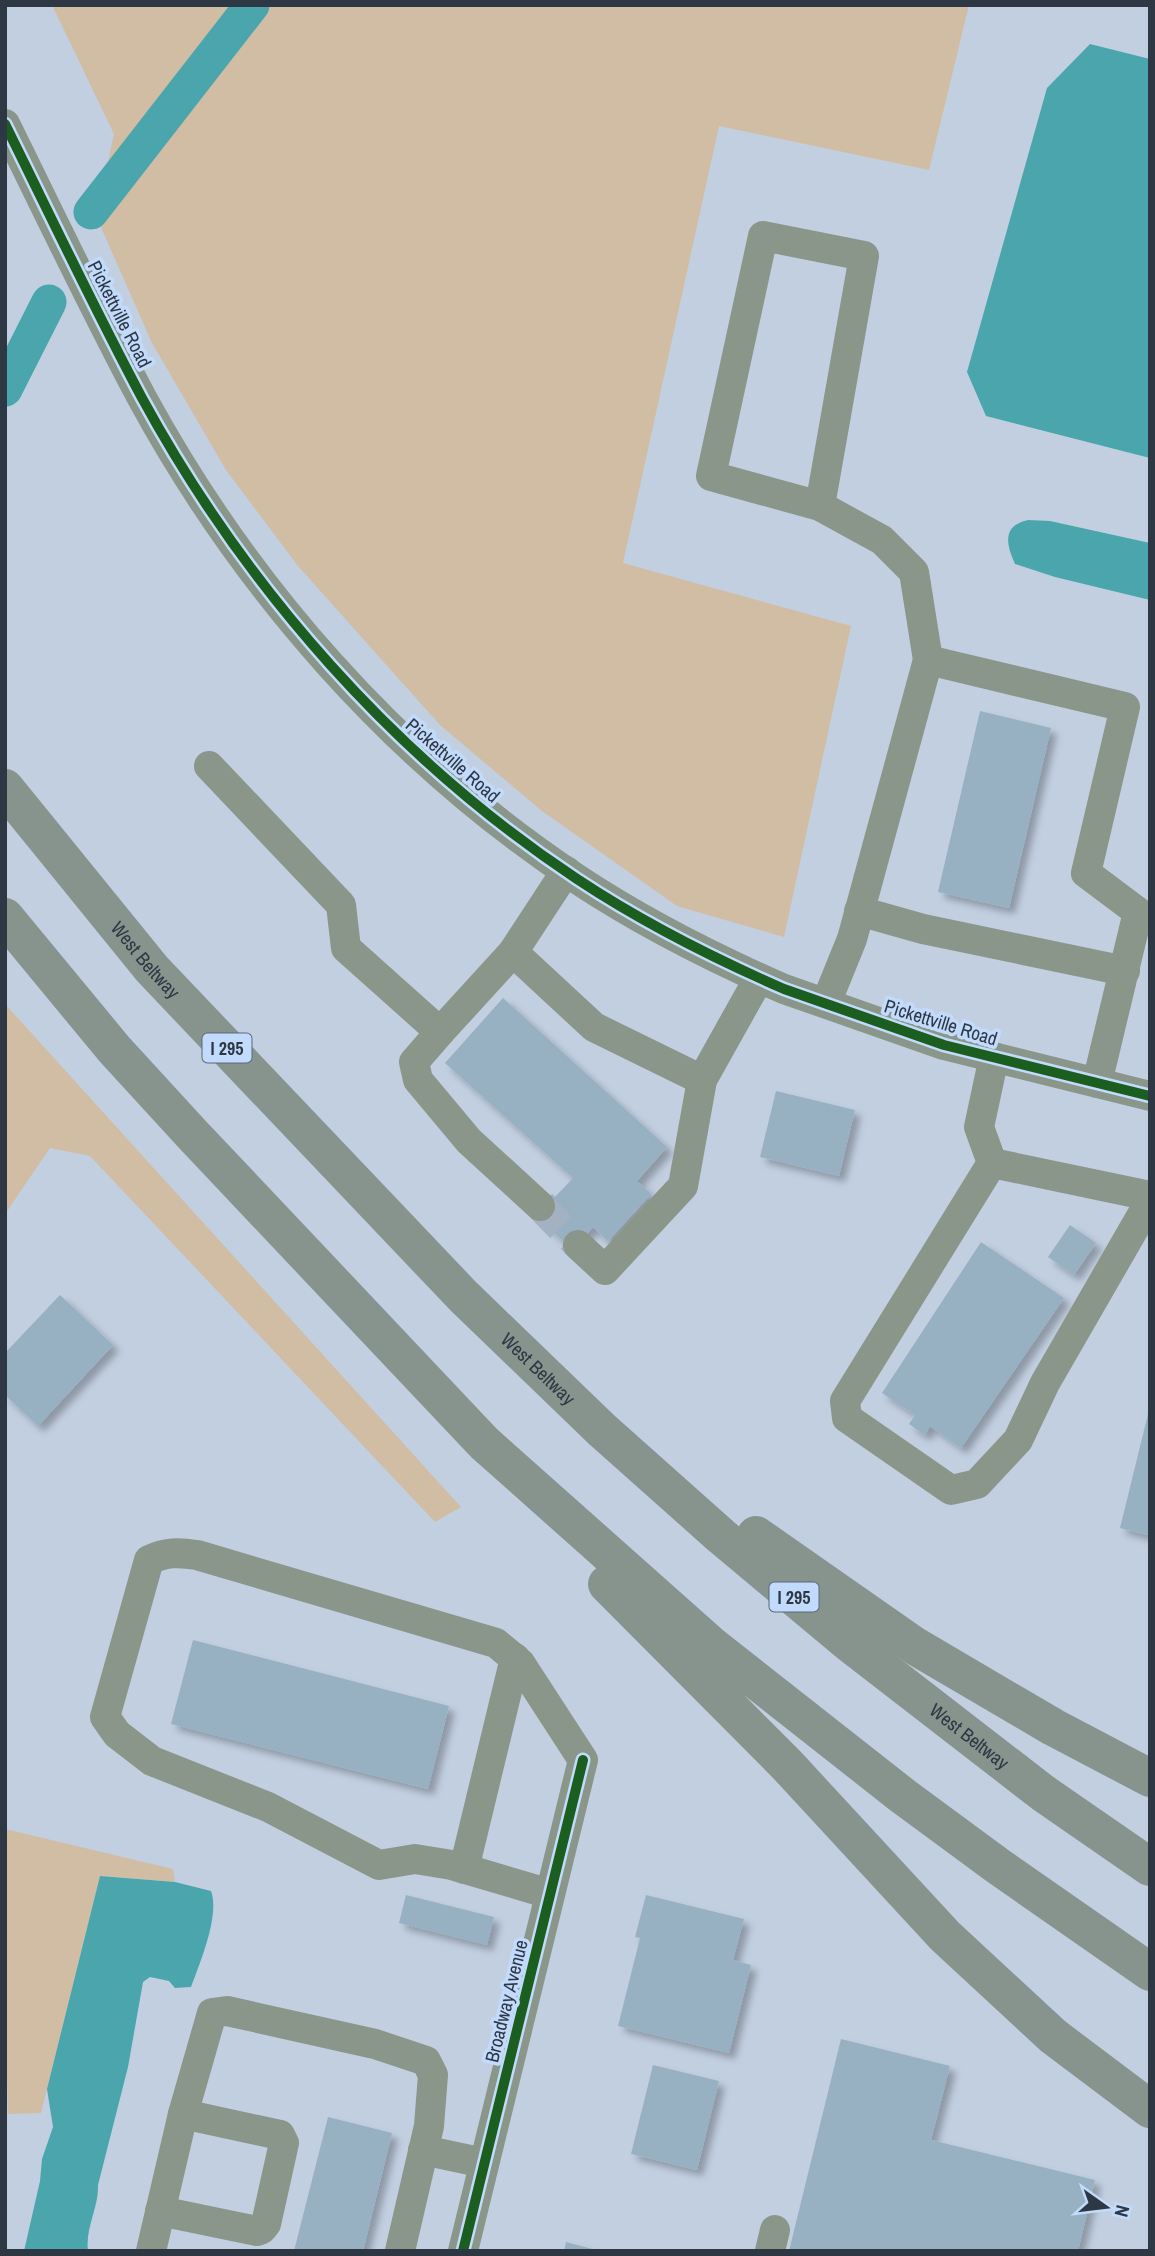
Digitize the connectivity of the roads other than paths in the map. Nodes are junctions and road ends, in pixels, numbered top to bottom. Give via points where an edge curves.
1 (5, 124) edge
2 (820, 506) junction
3 (928, 660) junction
4 (209, 766) dead end
5 (5, 788) edge
6 (566, 871) junction
7 (859, 911) junction
8 (5, 917) edge
9 (513, 952) junction
10 (1125, 971) junction
11 (760, 978) junction
12 (825, 1003) junction
13 (440, 1032) junction
14 (994, 1057) junction
15 (702, 1080) junction
16 (1097, 1083) junction
17 (1150, 1096) edge
18 (992, 1163) junction
19 (1150, 1198) edge
20 (540, 1206) tunnel mouth
21 (578, 1245) tunnel mouth
22 (463, 1296) junction
23 (484, 1443) junction
24 (515, 1658) junction
25 (1150, 1778) edge
26 (1150, 1867) edge
27 (464, 1869) junction
28 (551, 1894) junction
29 (1150, 1972) edge
30 (1150, 2109) edge
31 (183, 2114) junction
32 (424, 2150) junction
33 (484, 2163) junction
34 (160, 2211) junction
35 (150, 2251) edge
36 (400, 2251) edge
37 (463, 2251) edge

1 - 6 street, Pickettville Road via 143,399 245,559 370,708 448,782
2 - 2 street via 711,476 763,236 864,256
2 - 3 street via 882,540 914,572
3 - 7 street
3 - 10 street via 1125,707 1086,873 1138,912
4 - 13 street via 341,905 346,948
5 - 22 highway, West Beltway / I 295 via 152,969
6 - 9 street
6 - 11 street, Pickettville Road via 671,934
7 - 10 street
7 - 12 street
8 - 23 highway via 123,1058
9 - 13 street
9 - 15 street via 594,1027
10 - 16 street
11 - 12 street, Pickettville Road
11 - 15 street
12 - 14 street, Pickettville Road via 944,1045
13 - 20 street via 414,1062 418,1080 469,1141
14 - 16 street, Pickettville Road
14 - 18 street via 979,1127
15 - 21 street via 683,1186 605,1270
16 - 17 street, Pickettville Road
18 - 19 street
18 - 19 street via 845,1401 847,1418 951,1490 977,1484 1018,1440 1045,1383
22 - 25 highway via 571,1376 660,1459 775,1550 915,1646
22 - 26 highway, West Beltway / I 295 via 622,1448 849,1643 1043,1793
23 - 29 highway via 711,1645 903,1796
23 - 30 highway via 565,1542 788,1766 945,1936 1053,2036
24 - 27 street
24 - 27 street via 496,1643 440,1625 197,1555 163,1554 149,1560 105,1717 117,1734 152,1761 268,1807 379,1866 415,1859
24 - 28 street, Broadway Avenue via 583,1760
27 - 28 street
28 - 33 street, Broadway Avenue
31 - 32 street via 212,2013 227,2011 375,2044 426,2061 433,2075
31 - 34 street
31 - 34 street via 283,2138 266,2224 257,2231
32 - 33 street
32 - 36 street
33 - 37 street, Broadway Avenue
34 - 35 street

